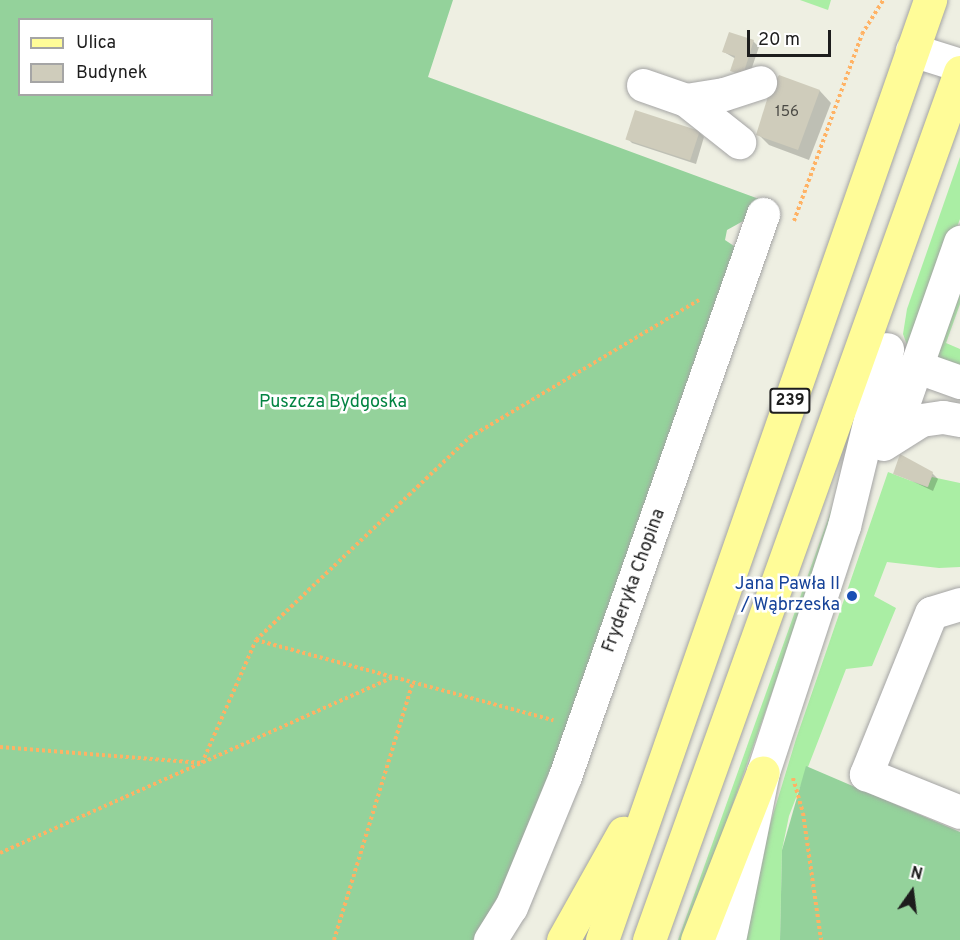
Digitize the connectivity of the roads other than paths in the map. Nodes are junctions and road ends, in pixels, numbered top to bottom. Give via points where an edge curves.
1 (930, 0) edge
2 (912, 50) junction
3 (959, 73) edge
4 (760, 82) dead end
5 (643, 85) dead end
6 (686, 100) junction
7 (739, 142) dead end
8 (763, 214) dead end
9 (903, 233) junction
10 (960, 242) edge
11 (887, 349) junction
12 (912, 375) junction
13 (960, 382) edge
14 (958, 419) edge
15 (891, 438) junction
16 (862, 459) junction
17 (960, 604) edge
18 (668, 753) junction
19 (777, 771) junction
20 (960, 812) edge
21 (489, 940) edge
22 (563, 940) edge
23 (602, 940) edge
24 (649, 940) edge
25 (697, 940) edge
26 (729, 940) edge

1 - 2 main road, 239
2 - 3 street
2 - 18 main road, 239
3 - 9 main road, 239
4 - 6 street via 724,94
5 - 6 street
6 - 7 street
8 - 21 street, Fryderyka Chopina via 582,728 528,870 511,907
9 - 11 main road
9 - 24 main road, 239
10 - 12 street
11 - 12 street
11 - 16 street
12 - 13 street
12 - 14 street
12 - 15 street
14 - 15 street via 921,420
15 - 16 street
16 - 19 street
17 - 20 street via 931,613 866,774
18 - 22 main road
18 - 23 main road, 239
19 - 25 main road
19 - 26 street

